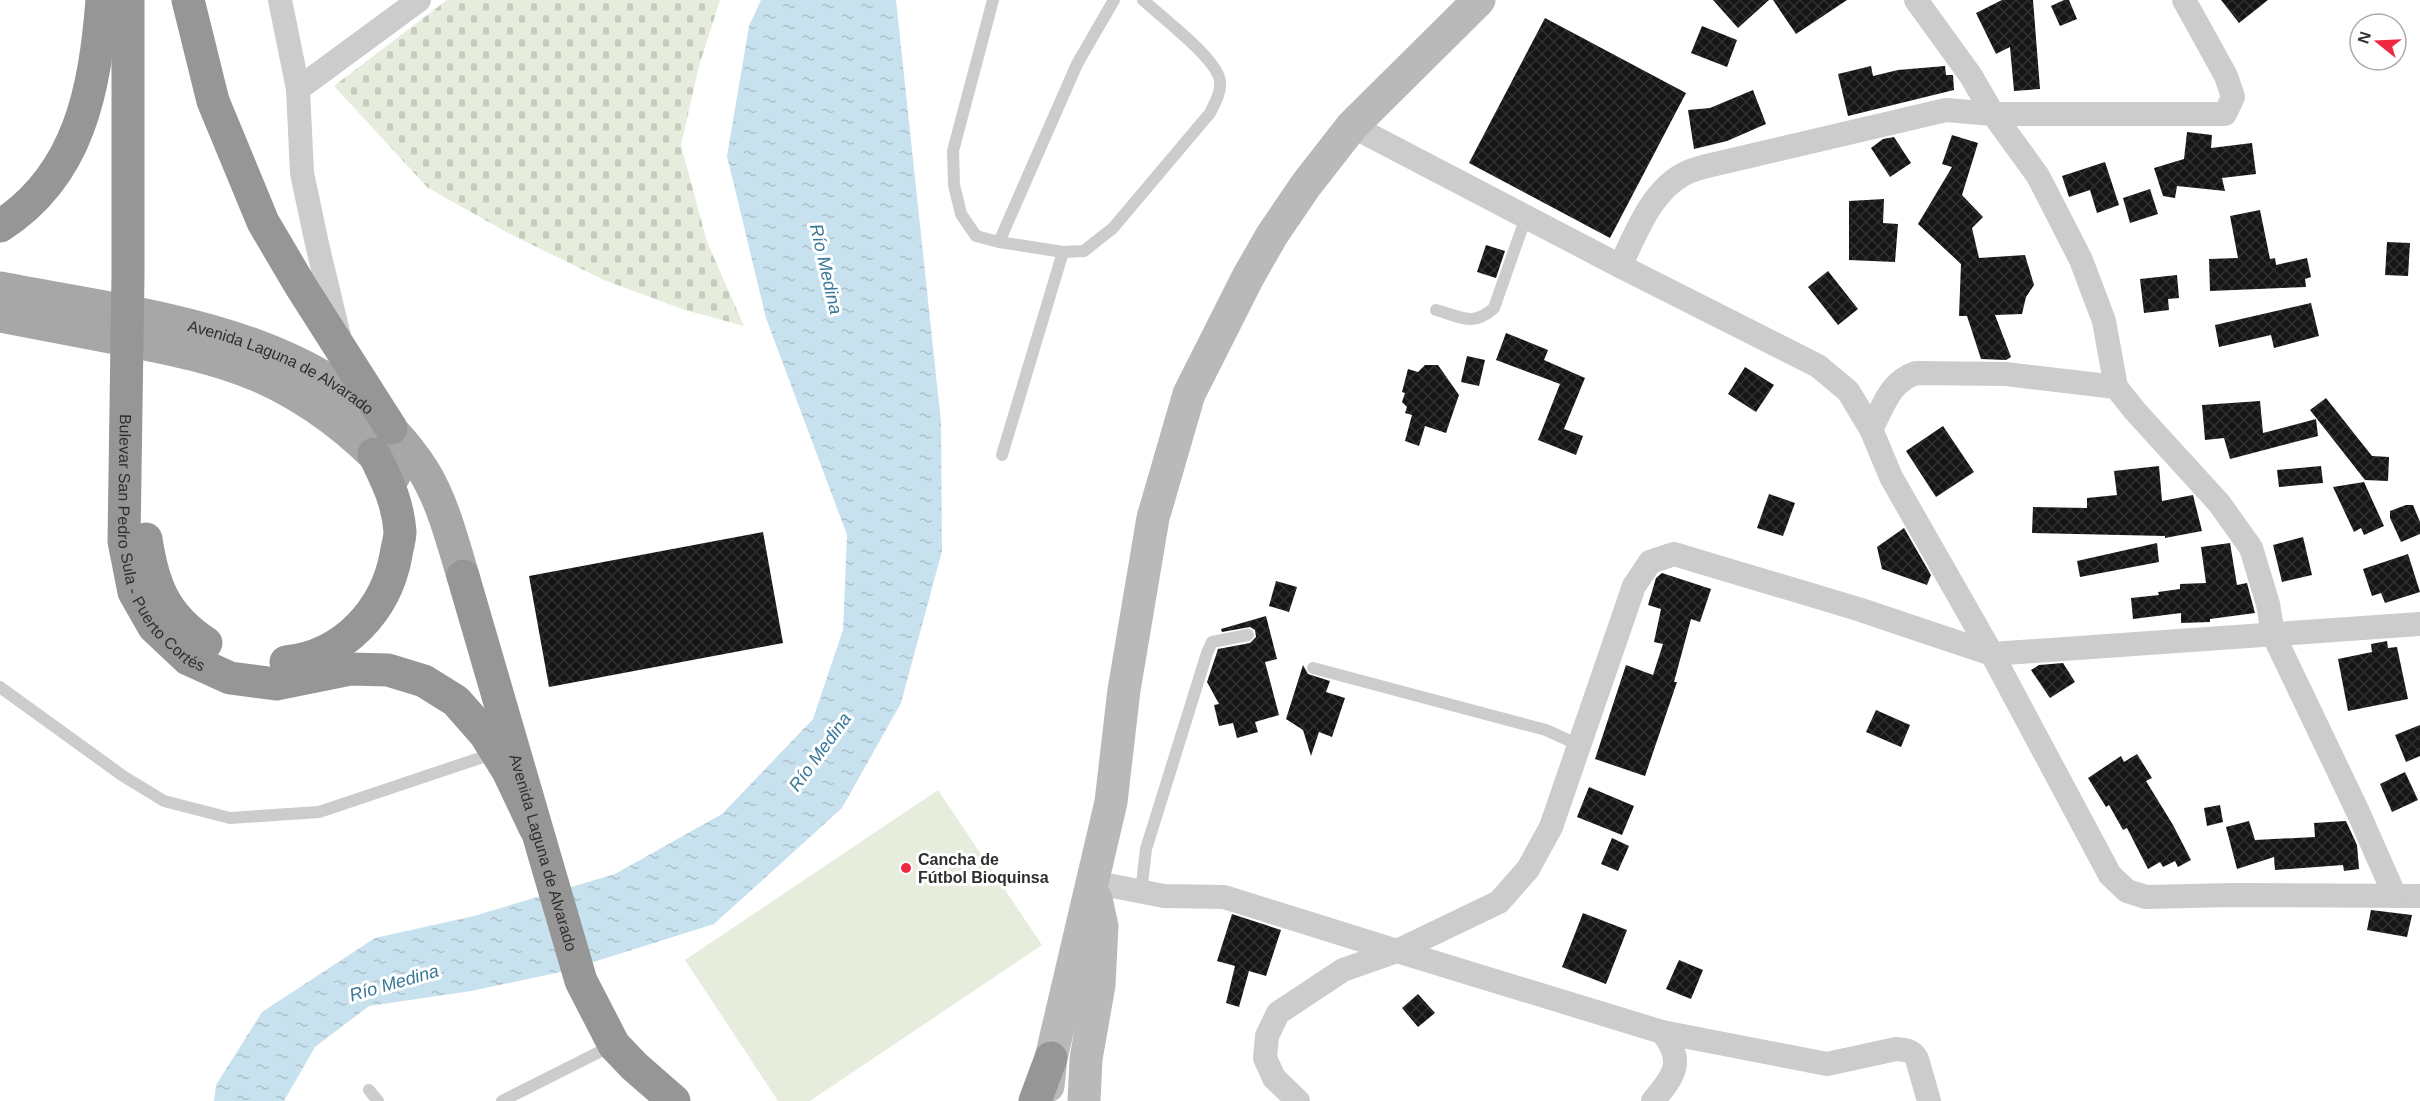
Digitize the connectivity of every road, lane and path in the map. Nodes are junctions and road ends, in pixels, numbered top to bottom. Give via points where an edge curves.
1 (102, 0) edge
2 (128, 0) edge
3 (150, 0) edge
4 (188, 0) edge
5 (419, 0) edge
6 (993, 0) edge
7 (1114, 0) edge
8 (1143, 0) edge
9 (1479, 0) edge
10 (1916, 0) edge
11 (2184, 0) edge
12 (284, 2) edge
13 (298, 89) junction
14 (1993, 114) junction
15 (1352, 126) junction
16 (1526, 217) junction
17 (0, 226) edge
18 (999, 242) junction
19 (1063, 252) junction
20 (1620, 266) junction
21 (137, 275) junction
22 (1, 310) edge
23 (1436, 310) dead end
24 (343, 350) junction
25 (2116, 387) junction
26 (135, 390) junction
27 (1871, 429) junction
28 (383, 441) junction
29 (1002, 455) dead end
30 (463, 576) joint
31 (2420, 624) edge
32 (2273, 634) junction
33 (1248, 635) dead end
34 (1992, 654) junction
35 (1313, 668) dead end
36 (0, 687) edge
37 (1579, 746) junction
38 (496, 753) junction
39 (540, 843) junction
40 (1092, 882) junction
41 (1141, 892) junction
42 (2395, 896) junction
43 (2420, 896) edge
44 (1397, 951) junction
45 (1662, 1032) junction
46 (615, 1045) junction
47 (1051, 1058) junction
48 (369, 1090) dead end
49 (378, 1101) edge
50 (502, 1101) edge
51 (674, 1101) edge
52 (1035, 1101) edge
53 (1047, 1101) edge
54 (1084, 1101) edge
55 (1298, 1101) edge
56 (1653, 1101) edge
57 (1929, 1101) edge

1 - 17 highway via 93,84 76,135 53,177 21,213
2 - 21 highway, Bulevar San Pedro Sula - Puerto Cortés
3 - 21 highway, Bulevar San Pedro Sula - Puerto Cortés
4 - 24 highway via 213,101 263,222
5 - 13 street
6 - 18 lane via 953,151 954,185 961,214 976,236
7 - 18 lane via 1077,64
8 - 19 lane via 1212,62 1220,80 1219,96 1210,113 1113,228 1084,251
9 - 15 main road
10 - 14 street via 1971,76
11 - 14 street via 2226,76 2233,97 2225,114
12 - 13 street
13 - 24 street via 302,173
14 - 20 street via 1946,110 1707,165 1683,175 1664,190 1647,213
14 - 25 street via 2038,177 2081,260 2104,321
15 - 16 street
15 - 40 main road via 1272,235 1189,394 1153,518 1124,690 1111,802
16 - 20 street
16 - 23 lane via 1494,308 1484,318 1471,320
18 - 19 lane
19 - 29 lane
20 - 27 street via 1818,366 1848,391
21 - 26 highway, Bulevar San Pedro Sula - Puerto Cortés
22 - 28 main road, Avenida Laguna de Alvarado via 214,360 259,376 341,425
24 - 28 highway
25 - 27 street via 2006,374 1916,373 1902,377 1892,388
25 - 32 street via 2219,503 2251,548
26 - 28 highway via 151,572 166,605 189,632 219,652 253,662 289,662 324,652 354,633 377,606 393,573 400,534
26 - 38 highway, Bulevar San Pedro Sula - Puerto Cortés via 124,541 134,592 154,627 188,659 230,678 276,684 350,669 388,670 424,681 456,701
27 - 34 street via 1891,477
28 - 30 main road, Avenida Laguna de Alvarado via 406,490
30 - 39 highway, Avenida Laguna de Alvarado
31 - 32 street
32 - 34 street
32 - 42 street
33 - 41 lane via 1212,642 1207,653 1146,849
34 - 37 street via 1674,554 1650,562 1634,586
34 - 42 street via 2110,875 2127,891 2146,897
35 - 37 lane via 1546,730
36 - 38 lane via 164,801 230,818 319,812
37 - 44 street via 1551,827 1528,869 1499,902
38 - 39 highway, Bulevar San Pedro Sula - Puerto Cortés
39 - 46 highway, Avenida Laguna de Alvarado via 581,981
40 - 41 street
40 - 47 main road
40 - 54 main road via 1102,926 1100,985 1086,1059
41 - 44 street via 1224,897
42 - 43 street
44 - 45 street
44 - 55 street via 1343,970 1278,1013 1267,1036 1265,1058 1274,1078
45 - 56 street via 1674,1047 1675,1064 1669,1082
45 - 57 street via 1827,1064 1906,1050 1917,1059
46 - 50 lane
46 - 51 highway, Avenida Laguna de Alvarado
47 - 52 highway
47 - 53 main road
48 - 49 lane

